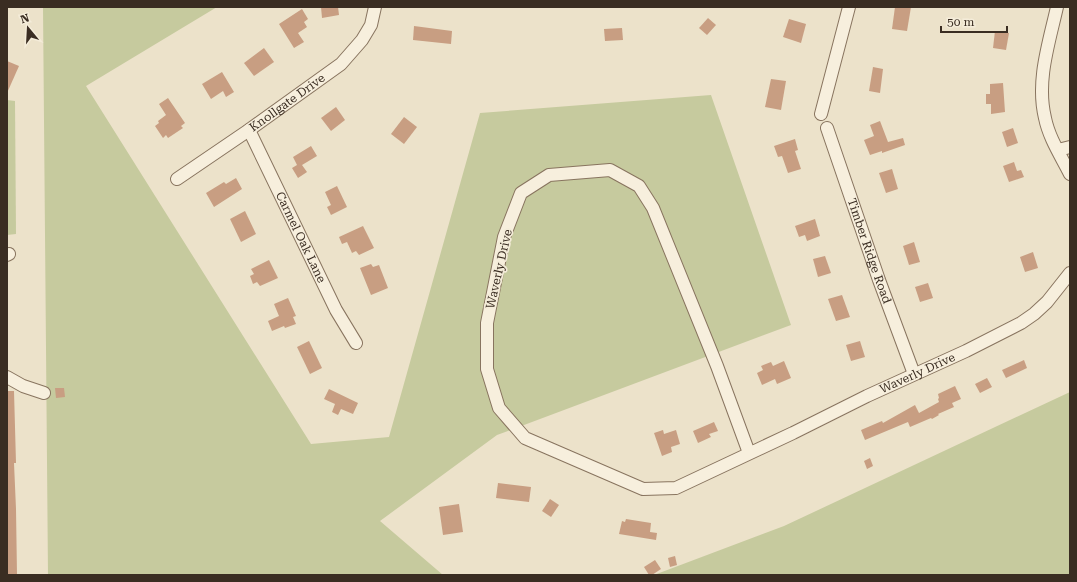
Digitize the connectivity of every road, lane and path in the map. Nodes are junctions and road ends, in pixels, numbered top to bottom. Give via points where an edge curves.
1 (375, 7) edge
2 (849, 7) edge
3 (1057, 7) edge
4 (821, 114) dead end
5 (827, 128) dead end
6 (249, 130) junction
7 (1070, 147) edge
8 (1058, 150) junction
9 (1070, 174) edge
10 (177, 179) dead end
11 (1070, 273) edge
12 (356, 343) dead end
13 (914, 374) junction
14 (7, 377) edge
15 (44, 393) dead end
16 (749, 453) junction

1 - 6 street, Knollgate Drive via 371,25 362,40 340,64
2 - 4 street
3 - 8 street via 1045,62 1042,98 1045,119
5 - 13 street, Timber Ridge Road
6 - 10 street, Knollgate Drive
6 - 12 street, Carmel Oak Lane via 336,310
7 - 8 street
8 - 9 street
11 - 13 street, Waverly Drive via 1047,302 1021,323
13 - 16 street, Waverly Drive
14 - 15 street
16 - 16 street, Waverly Drive via 676,488 643,489 524,438 499,408 487,369 487,323 504,237 521,193 549,175 610,170 639,186 653,208

